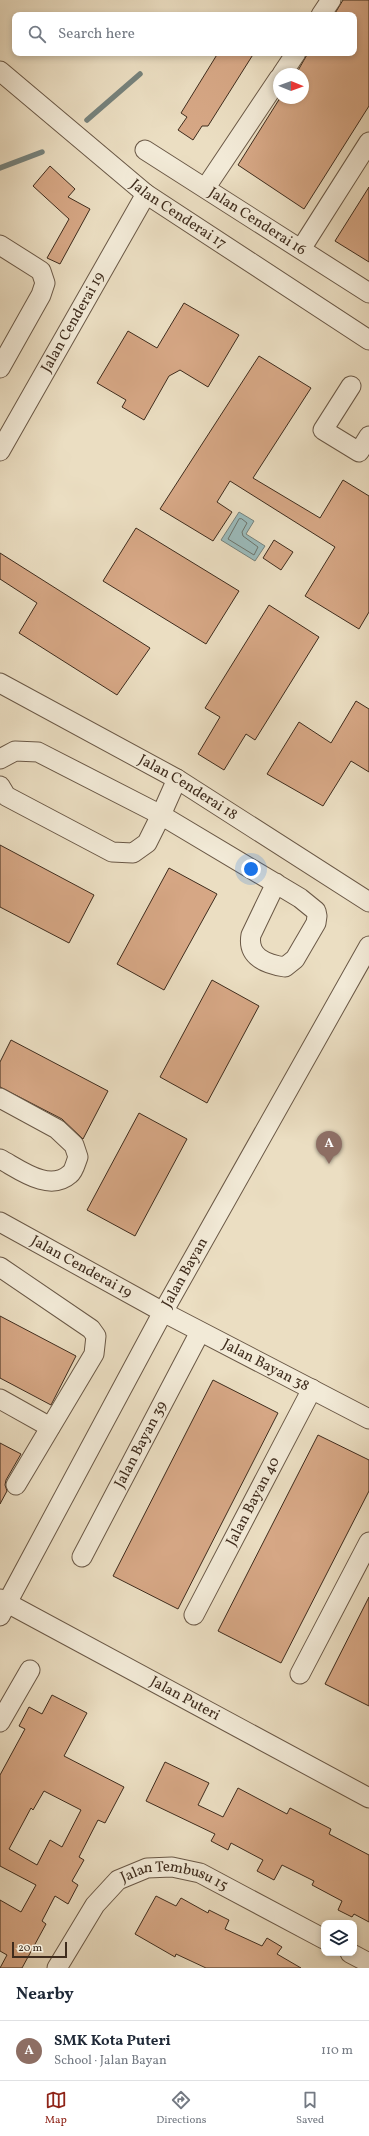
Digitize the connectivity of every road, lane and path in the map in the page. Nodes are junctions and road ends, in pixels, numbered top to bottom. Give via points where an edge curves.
1 (331, 0) edge
2 (323, 12) edge
3 (294, 56) edge
4 (286, 68) edge
5 (0, 71) edge
6 (273, 87) edge
7 (369, 142) edge
8 (145, 150) dead end
9 (206, 187) junction
10 (146, 194) junction
11 (0, 245) edge
12 (301, 249) junction
13 (369, 293) edge
14 (369, 340) edge
15 (0, 368) edge
16 (351, 386) dead end
17 (369, 436) edge
18 (0, 451) edge
19 (0, 683) edge
20 (0, 759) edge
21 (176, 780) junction
22 (0, 786) edge
23 (161, 815) junction
24 (276, 883) dead end
25 (369, 902) edge
26 (369, 946) edge
27 (0, 1098) edge
28 (0, 1159) edge
29 (0, 1222) edge
30 (0, 1267) edge
31 (163, 1312) junction
32 (200, 1332) junction
33 (312, 1389) junction
34 (0, 1399) edge
35 (369, 1418) edge
36 (50, 1427) junction
37 (16, 1485) dead end
38 (369, 1542) edge
39 (82, 1557) dead end
40 (2, 1606) edge
41 (194, 1615) dead end
42 (30, 1670) dead end
43 (300, 1674) dead end
44 (0, 1722) edge
45 (369, 1798) edge
46 (321, 1937) edge
47 (356, 1956) edge
48 (369, 1963) edge
49 (57, 1968) edge

1 - 2 street
3 - 4 street
5 - 10 street, Jalan Cenderai 17
6 - 9 street
7 - 12 street
8 - 9 street, Jalan Cenderai 16
9 - 12 street, Jalan Cenderai 16
10 - 14 street, Jalan Cenderai 17
10 - 18 street, Jalan Cenderai 19
11 - 15 street via 41,271 45,282 42,295
12 - 13 street, Jalan Cenderai 16
16 - 17 street via 323,430 359,452
19 - 21 street, Jalan Cenderai 18
20 - 23 street via 15,751 38,752
21 - 23 street
21 - 25 street, Jalan Cenderai 18
22 - 23 street via 6,796 112,852 133,853 147,842
23 - 24 street
26 - 31 street, Jalan Bayan
27 - 28 street via 57,1129 74,1145 78,1157 70,1174 54,1181 34,1178
29 - 31 street, Jalan Cenderai 19
30 - 36 street via 90,1329 96,1336 94,1354
31 - 32 street, Jalan Bayan 38
31 - 40 street, Jalan Bayan
32 - 33 street, Jalan Bayan 38
32 - 39 street, Jalan Bayan 39
33 - 35 street, Jalan Bayan 38
33 - 41 street, Jalan Bayan 40
34 - 36 street
36 - 37 street
38 - 43 street
40 - 45 street, Jalan Puteri
42 - 44 street
46 - 49 street, Jalan Tembusu 15 via 200,1873 172,1867 147,1868 118,1880 95,1905
47 - 48 street

